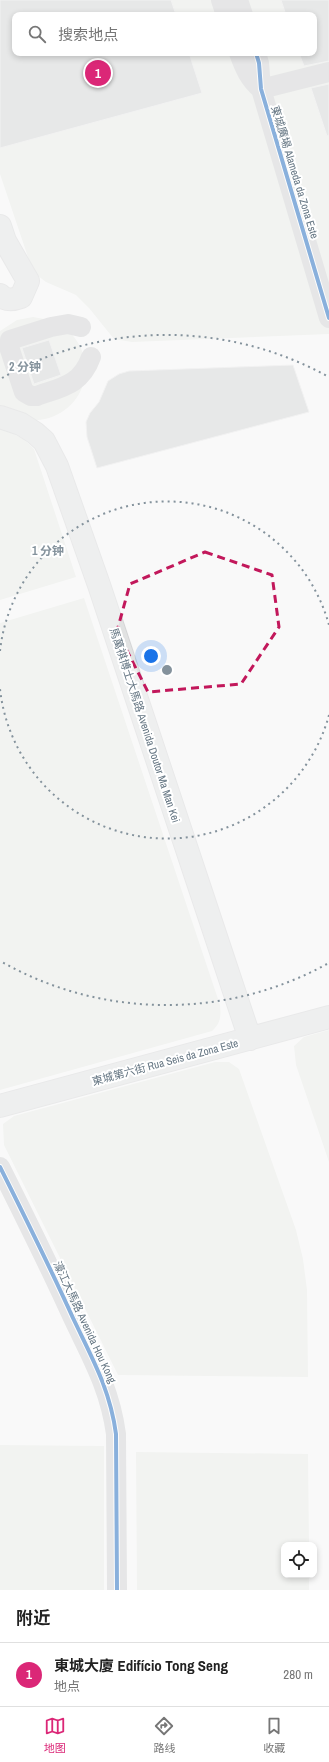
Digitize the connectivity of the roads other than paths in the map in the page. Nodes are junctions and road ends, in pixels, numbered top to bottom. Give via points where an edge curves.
1 (220, 0) edge
2 (238, 0) edge
3 (225, 12) edge
4 (242, 12) edge
5 (240, 56) edge
6 (257, 56) edge
7 (329, 72) edge
8 (261, 89) junction
9 (0, 226) edge
10 (0, 295) edge
11 (329, 318) edge
12 (81, 327) dead end
13 (91, 357) dead end
14 (0, 417) edge
15 (329, 1017) edge
16 (250, 1039) junction
17 (0, 1106) edge
18 (0, 1168) edge
19 (117, 1590) edge

1 - 3 street
2 - 4 street
5 - 8 street, 東城廣場 Alameda da Zona Este via 250,78
6 - 8 street, 東城廣場 Alameda da Zona Este
7 - 8 street
8 - 11 street, 東城廣場 Alameda da Zona Este
9 - 10 main road via 5,241 28,281 21,297 13,300 4,299
12 - 13 street via 68,324 51,327 10,340 9,347 24,392 36,396 69,384 86,371
14 - 16 main road, 馬萬祺博士大馬路 Avenida Doutor Ma Man Kei via 21,424 35,433 44,441 57,466
15 - 16 main road, 東城第六街 Rua Seis da Zona Este
16 - 17 main road, 東城第六街 Rua Seis da Zona Este
18 - 19 street, 濠江大馬路 Avenida Hou Kong via 49,1265 106,1388 113,1411 116,1434

